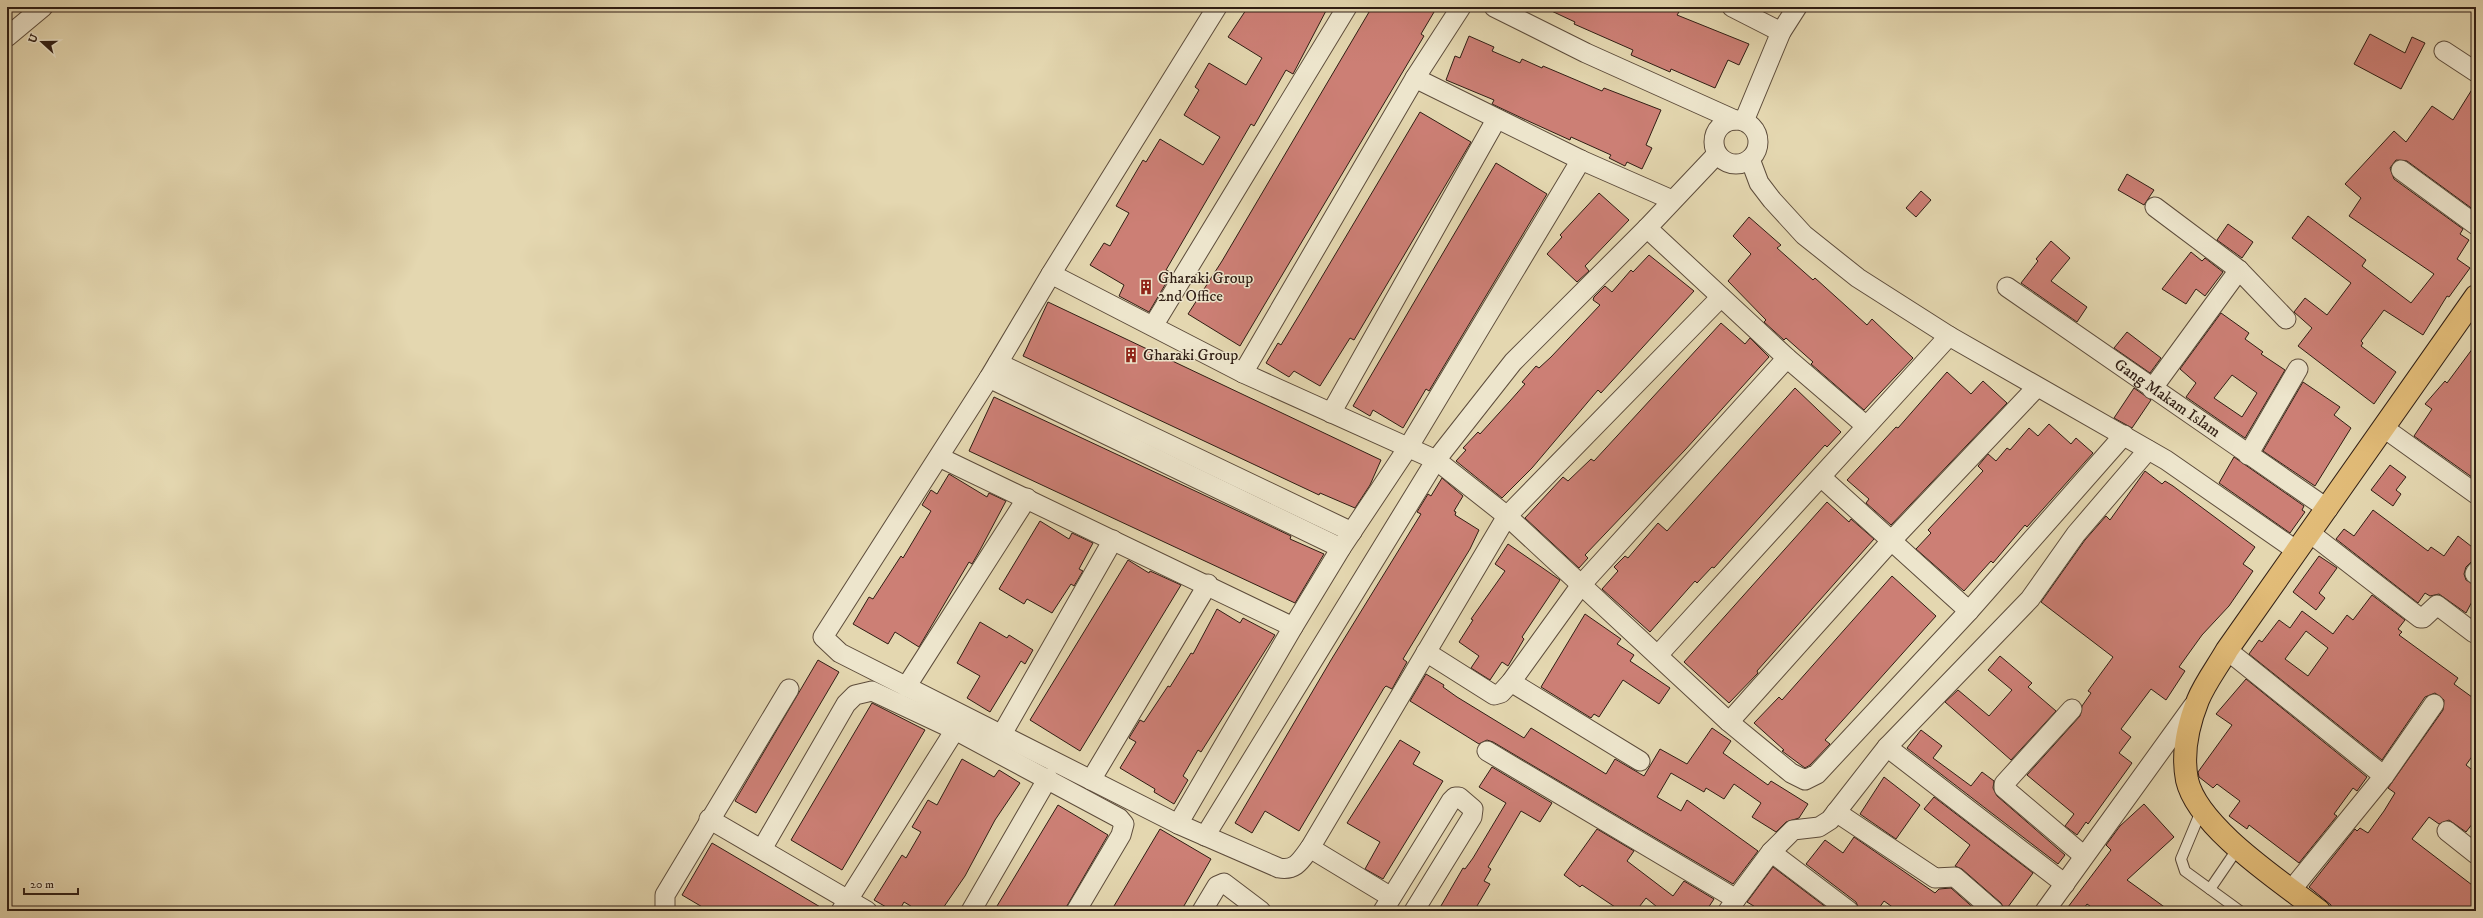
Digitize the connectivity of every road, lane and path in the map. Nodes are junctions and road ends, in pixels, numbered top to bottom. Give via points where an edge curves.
1 (43, 7) edge
2 (1217, 7) edge
3 (1347, 7) edge
4 (1461, 7) edge
5 (1494, 7) edge
6 (1732, 7) edge
7 (1797, 7) edge
8 (1780, 32) junction
9 (7, 37) edge
10 (2444, 51) dead end
11 (2476, 72) edge
12 (1415, 78) junction
13 (1496, 120) junction
14 (1739, 121) junction
15 (1717, 154) junction
16 (1750, 159) junction
17 (1581, 160) junction
18 (2401, 170) dead end
19 (1672, 200) junction
20 (2155, 207) dead end
21 (2476, 224) edge
22 (1647, 228) junction
23 (2239, 270) junction
24 (1050, 274) junction
25 (2007, 287) dead end
26 (2476, 296) edge
27 (1721, 297) junction
28 (2286, 319) dead end
29 (1153, 326) junction
30 (1949, 336) junction
31 (1787, 358) junction
32 (2298, 369) dead end
33 (994, 370) junction
34 (1243, 373) junction
35 (2037, 388) junction
36 (2152, 389) junction
37 (1331, 413) junction
38 (1865, 425) junction
39 (2384, 428) junction
40 (2124, 435) junction
41 (1409, 446) junction
42 (2148, 450) junction
43 (2248, 455) junction
44 (1173, 456) junction
45 (939, 457) junction
46 (1436, 460) junction
47 (1821, 477) junction
48 (2476, 494) edge
49 (1027, 498) junction
50 (2328, 509) junction
51 (1507, 516) junction
52 (1352, 532) junction
53 (2310, 533) junction
54 (1113, 540) junction
55 (1892, 540) junction
56 (1341, 548) junction
57 (2297, 551) junction
58 (1208, 584) junction
59 (1581, 585) junction
60 (1969, 611) junction
61 (1293, 627) junction
62 (2474, 633) dead end
63 (2227, 650) junction
64 (1426, 652) junction
65 (1658, 655) junction
66 (1511, 682) junction
67 (906, 687) junction
68 (789, 689) dead end
69 (2198, 700) junction
70 (2434, 704) dead end
71 (2072, 709) dead end
72 (1729, 722) junction
73 (955, 730) junction
74 (1002, 734) junction
75 (1887, 747) junction
76 (1487, 751) dead end
77 (1640, 761) dead end
78 (2384, 776) junction
79 (1048, 778) junction
80 (1091, 780) junction
81 (2201, 811) junction
82 (1836, 812) junction
83 (709, 819) junction
84 (1178, 824) junction
85 (2447, 831) dead end
86 (1205, 836) junction
87 (1310, 848) junction
88 (2238, 848) junction
89 (762, 849) junction
90 (1771, 852) junction
91 (2476, 854) edge
92 (2084, 856) junction
93 (2065, 884) junction
94 (2210, 889) junction
95 (2292, 889) junction
96 (1387, 904) edge
97 (1732, 905) edge
98 (845, 906) edge
99 (665, 911) edge
100 (867, 911) edge
101 (971, 911) edge
102 (1076, 911) edge
103 (1202, 911) edge
104 (1261, 911) edge
105 (1414, 911) edge
106 (1849, 911) edge
107 (1994, 911) edge
108 (2045, 911) edge
109 (2240, 911) edge
110 (2319, 911) edge

1 - 9 street
2 - 24 street
3 - 29 street
4 - 12 street
5 - 14 street via 1586,53
6 - 8 street
7 - 8 street
8 - 14 street
10 - 11 street
12 - 13 street
12 - 34 street
13 - 17 street
13 - 37 street
14 - 15 street via 1726,122 1719,128 1714,136
14 - 16 street via 1752,127 1757,141 1757,148
15 - 16 street via 1732,164
15 - 19 street
16 - 30 street via 1760,183 1804,236 1858,278
17 - 19 street
17 - 41 street
18 - 21 street
19 - 22 street
20 - 23 street
22 - 27 street
22 - 46 street via 1513,362
23 - 28 street
23 - 36 street
24 - 29 street
24 - 33 street
25 - 36 street, Gang Makam Islam
26 - 39 main road
27 - 31 street
27 - 51 street
29 - 34 street
30 - 35 street
30 - 38 street
31 - 38 street
31 - 59 street
32 - 43 street
33 - 44 street
33 - 45 street
34 - 37 street
35 - 40 street
35 - 55 street
36 - 43 street, Gang Makam Islam
37 - 41 street
38 - 47 street
39 - 48 street
39 - 50 main road
40 - 42 street
40 - 60 street
41 - 46 street
41 - 52 street
42 - 57 street
42 - 75 street via 2076,534 2030,599
43 - 50 street, Gang Makam Islam
44 - 52 street
44 - 56 street
45 - 49 street
45 - 67 street via 823,637 840,653
46 - 51 street
46 - 86 street
47 - 55 street
47 - 65 street
49 - 54 street
49 - 67 street
50 - 53 main road
51 - 59 street
51 - 64 street
52 - 56 street
53 - 57 main road
53 - 62 street via 2420,618 2437,605
54 - 58 street
54 - 74 street
55 - 60 street
55 - 72 street
56 - 61 street
57 - 63 main road
58 - 61 street
58 - 80 street
59 - 65 street
59 - 66 street
60 - 72 street via 1817,774 1806,780 1791,773
61 - 84 street
63 - 69 main road
63 - 78 street
64 - 66 street via 1494,695 1501,693
64 - 87 street
65 - 72 street
66 - 77 street
67 - 74 street
68 - 83 street
69 - 81 main road via 2184,751 2188,781
69 - 92 street
70 - 78 street
71 - 92 street via 2004,784 2004,788
73 - 79 street
73 - 89 street via 872,691 855,695 846,704
73 - 98 street
74 - 80 street
75 - 82 street
75 - 93 street
76 - 97 street
78 - 95 street
79 - 101 street
79 - 102 street via 1110,811 1124,824 1121,835
80 - 84 street
81 - 88 main road
81 - 94 lane via 2181,859 2185,871
82 - 90 street via 1830,820 1819,827 1793,830
82 - 107 street via 1935,878 1955,877 1962,881
83 - 89 street
83 - 99 street via 665,895
84 - 86 street
85 - 91 street
86 - 87 street via 1288,870 1297,866
87 - 96 street
88 - 94 lane
88 - 95 main road
89 - 98 street
90 - 97 street
90 - 106 street
92 - 93 street
93 - 108 street
94 - 109 lane
95 - 110 main road
96 - 105 street via 1451,801 1459,797 1473,809 1472,817
98 - 100 street
103 - 104 street via 1217,886 1224,883

